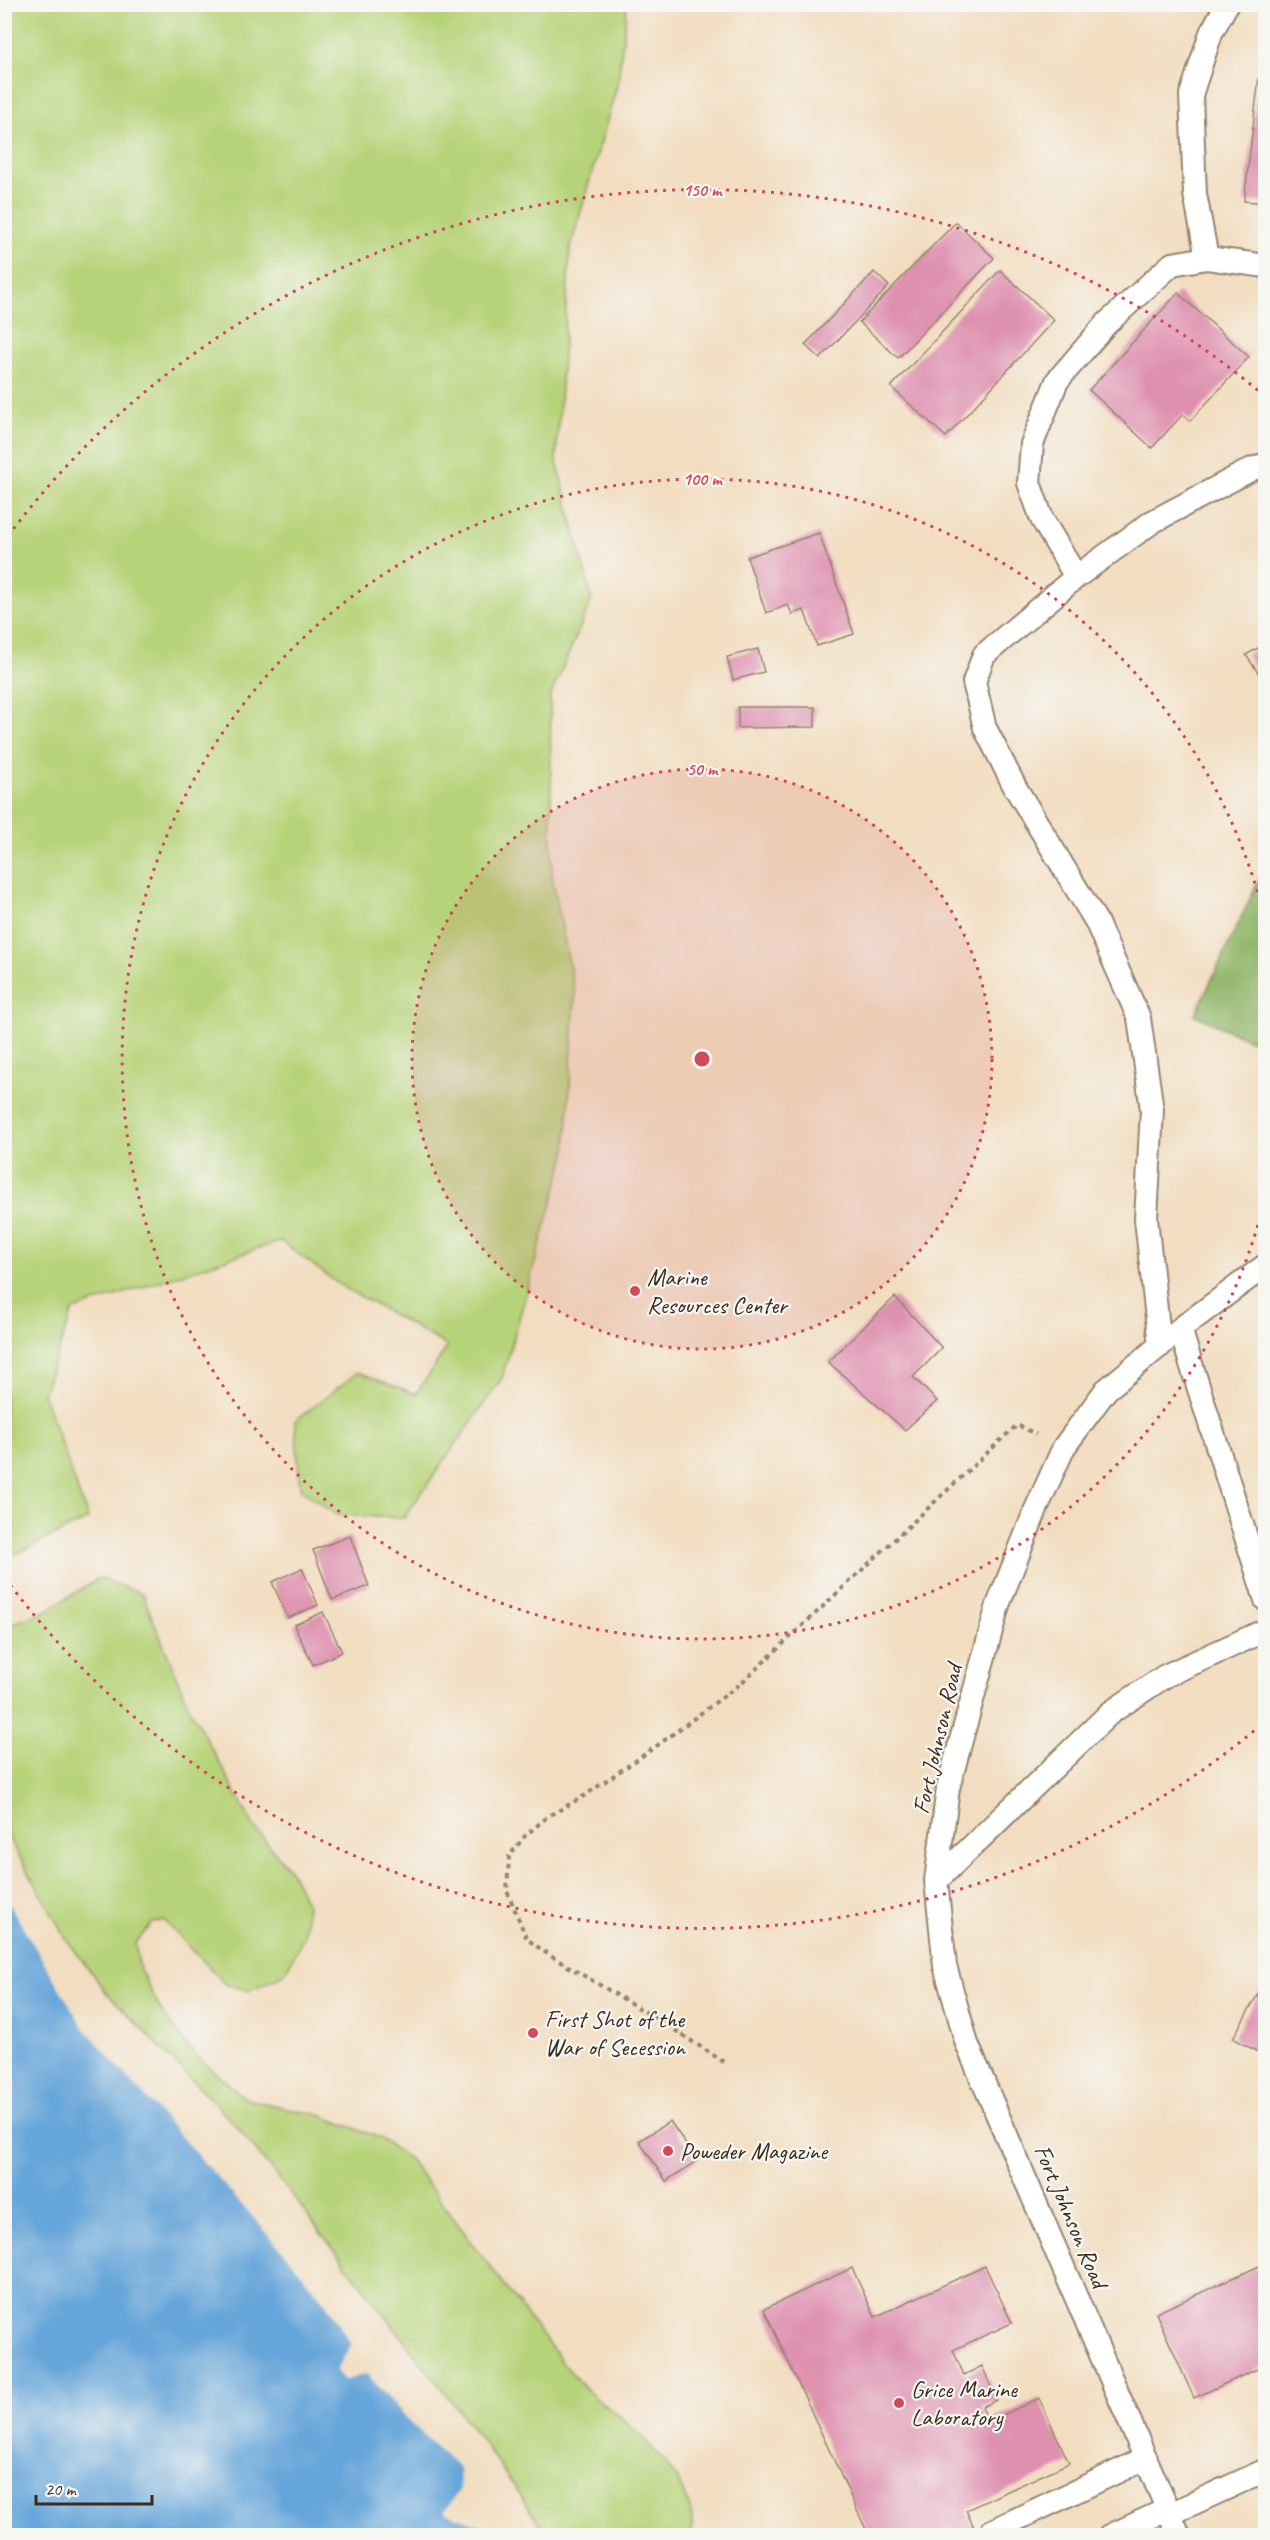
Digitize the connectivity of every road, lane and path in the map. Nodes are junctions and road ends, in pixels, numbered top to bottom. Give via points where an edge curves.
1 (1227, 4) edge
2 (1207, 258) junction
3 (1266, 266) edge
4 (1266, 464) edge
5 (1076, 577) junction
6 (1266, 1265) edge
7 (1180, 1329) junction
8 (1160, 1347) junction
9 (1064, 1447) junction
10 (1266, 1600) edge
11 (1266, 1630) edge
12 (936, 1881) junction
13 (724, 2062) dead end
14 (1146, 2458) junction
15 (1266, 2470) edge
16 (1169, 2511) junction
17 (992, 2531) dead end
18 (1110, 2535) edge
19 (1179, 2535) edge

1 - 2 lane via 1211,33 1191,95 1195,194
2 - 3 lane
2 - 5 lane via 1172,264 1106,324 1057,381 1032,444 1029,483 1042,519
4 - 5 lane via 1152,522
5 - 8 lane via 984,655 975,682 985,728 1095,921 1139,1018 1152,1110 1146,1219
6 - 7 lane, Fort Johnson Road
7 - 8 lane, Fort Johnson Road
7 - 10 lane
8 - 9 lane, Fort Johnson Road via 1106,1390
9 - 12 lane, Fort Johnson Road via 998,1605 948,1788
9 - 13 path via 1017,1425 738,1685 658,1746 548,1817 509,1856 507,1891 527,1939
11 - 12 lane via 1165,1676 1110,1713
12 - 14 lane, Fort Johnson Road via 945,1966 967,2044
14 - 16 lane, Fort Johnson Road
14 - 17 lane
15 - 16 lane
16 - 18 lane
16 - 19 lane, Fort Johnson Road

